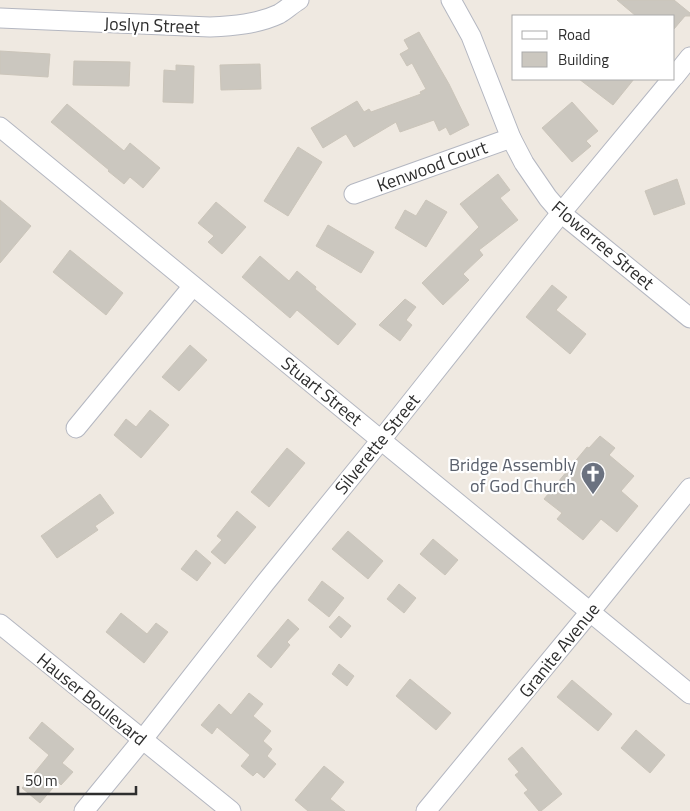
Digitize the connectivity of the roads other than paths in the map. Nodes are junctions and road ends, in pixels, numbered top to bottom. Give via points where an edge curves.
1 (299, 0) edge
2 (451, 0) edge
3 (0, 18) edge
4 (690, 57) edge
5 (675, 76) edge
6 (671, 80) edge
7 (0, 128) edge
8 (510, 138) junction
9 (354, 194) dead end
10 (561, 213) junction
11 (193, 286) junction
12 (690, 318) edge
13 (76, 428) dead end
14 (381, 440) junction
15 (690, 488) edge
16 (590, 612) junction
17 (0, 624) edge
18 (690, 694) edge
19 (143, 739) junction
20 (84, 811) edge
21 (230, 811) edge
22 (426, 811) edge

1 - 3 street, Joslyn Street via 280,14 238,26
2 - 8 street, Flowerree Street via 472,36
4 - 5 street, Silverette Street
6 - 10 street, Silverette Street
7 - 11 street, Stuart Street
8 - 9 street, Kenwood Court
8 - 10 street, Flowerree Street
10 - 12 street, Flowerree Street
10 - 14 street, Silverette Street
11 - 13 street
11 - 14 street, Stuart Street
14 - 16 street, Stuart Street
14 - 19 street, Silverette Street
15 - 16 street, Granite Avenue
16 - 18 street, Stuart Street
16 - 22 street, Granite Avenue
17 - 19 street, Hauser Boulevard
19 - 20 street, Silverette Street
19 - 21 street, Hauser Boulevard

